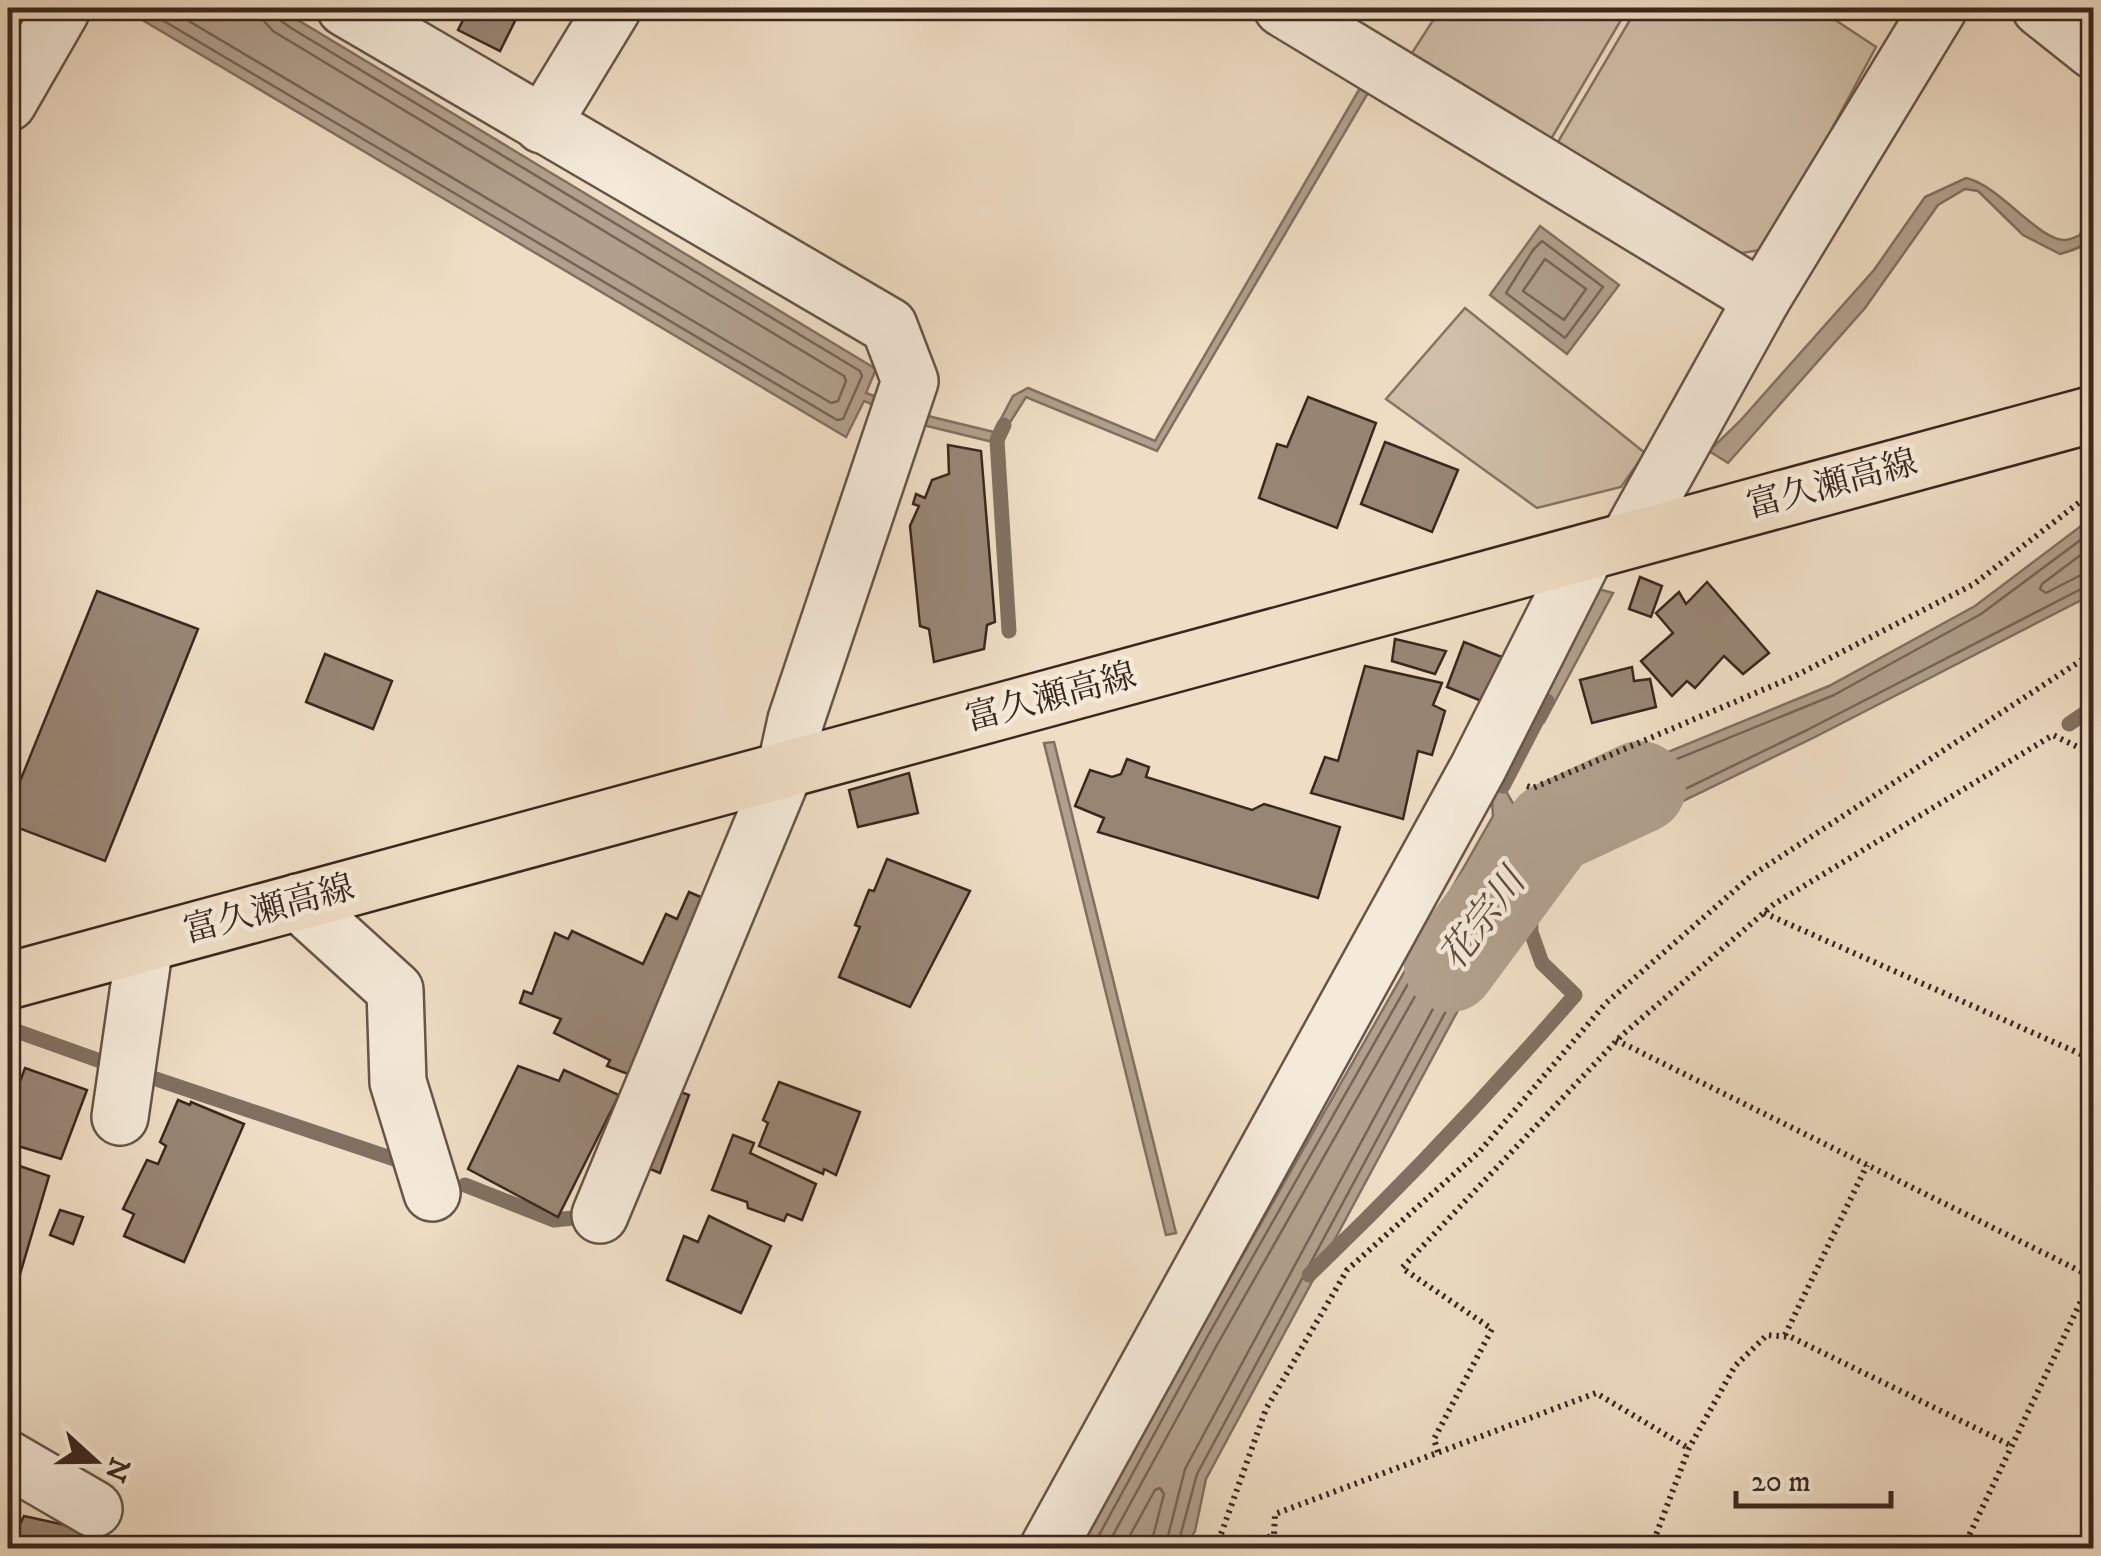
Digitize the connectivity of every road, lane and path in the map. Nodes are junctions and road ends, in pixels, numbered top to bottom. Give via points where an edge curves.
1 (54, 8) edge
2 (345, 8) edge
3 (614, 8) edge
4 (1282, 8) edge
5 (1939, 8) edge
6 (2040, 8) edge
7 (2094, 51) edge
8 (8, 103) edge
9 (542, 125) junction
10 (1762, 299) junction
11 (2094, 414) edge
12 (2094, 491) edge
13 (1608, 546) junction
14 (2094, 652) edge
15 (2094, 755) edge
16 (1478, 768) junction
17 (786, 770) junction
18 (298, 902) junction
19 (1764, 913) junction
20 (145, 944) junction
21 (8, 981) edge
22 (1616, 1040) junction
23 (2094, 1060) edge
24 (120, 1117) dead end
25 (1867, 1166) junction
26 (432, 1193) dead end
27 (600, 1215) dead end
28 (2093, 1276) edge
29 (1784, 1336) junction
30 (2012, 1446) junction
31 (1689, 1448) junction
32 (1438, 1452) junction
33 (8, 1459) edge
34 (94, 1509) dead end
35 (1048, 1548) edge
36 (1216, 1548) edge
37 (1240, 1548) edge
38 (1651, 1548) edge
39 (1963, 1548) edge

1 - 8 street via 61,12
2 - 9 street
3 - 9 street
4 - 10 street
5 - 10 street
6 - 7 street
9 - 17 street via 889,326 910,381 796,720
10 - 13 street
11 - 13 main road, 富久瀬高線
12 - 16 path via 1974,584 1793,677 1532,788
13 - 16 street
13 - 17 main road, 富久瀬高線
14 - 36 path via 1751,876 1606,1003 1480,1151 1347,1270 1266,1409
15 - 19 path via 2053,735
16 - 35 street
17 - 18 main road, 富久瀬高線
17 - 27 street
18 - 20 main road, 富久瀬高線
18 - 26 street via 395,990 398,1082
19 - 22 path
19 - 23 path
20 - 21 main road, 富久瀬高線
20 - 24 street
22 - 25 path
22 - 32 path via 1402,1268 1492,1329 1434,1439
25 - 28 path
25 - 29 path
28 - 30 path
29 - 30 path
29 - 31 path via 1768,1334 1735,1366
30 - 39 path
31 - 32 path via 1596,1392
31 - 38 path
32 - 37 path via 1275,1514 1274,1535
33 - 34 street

